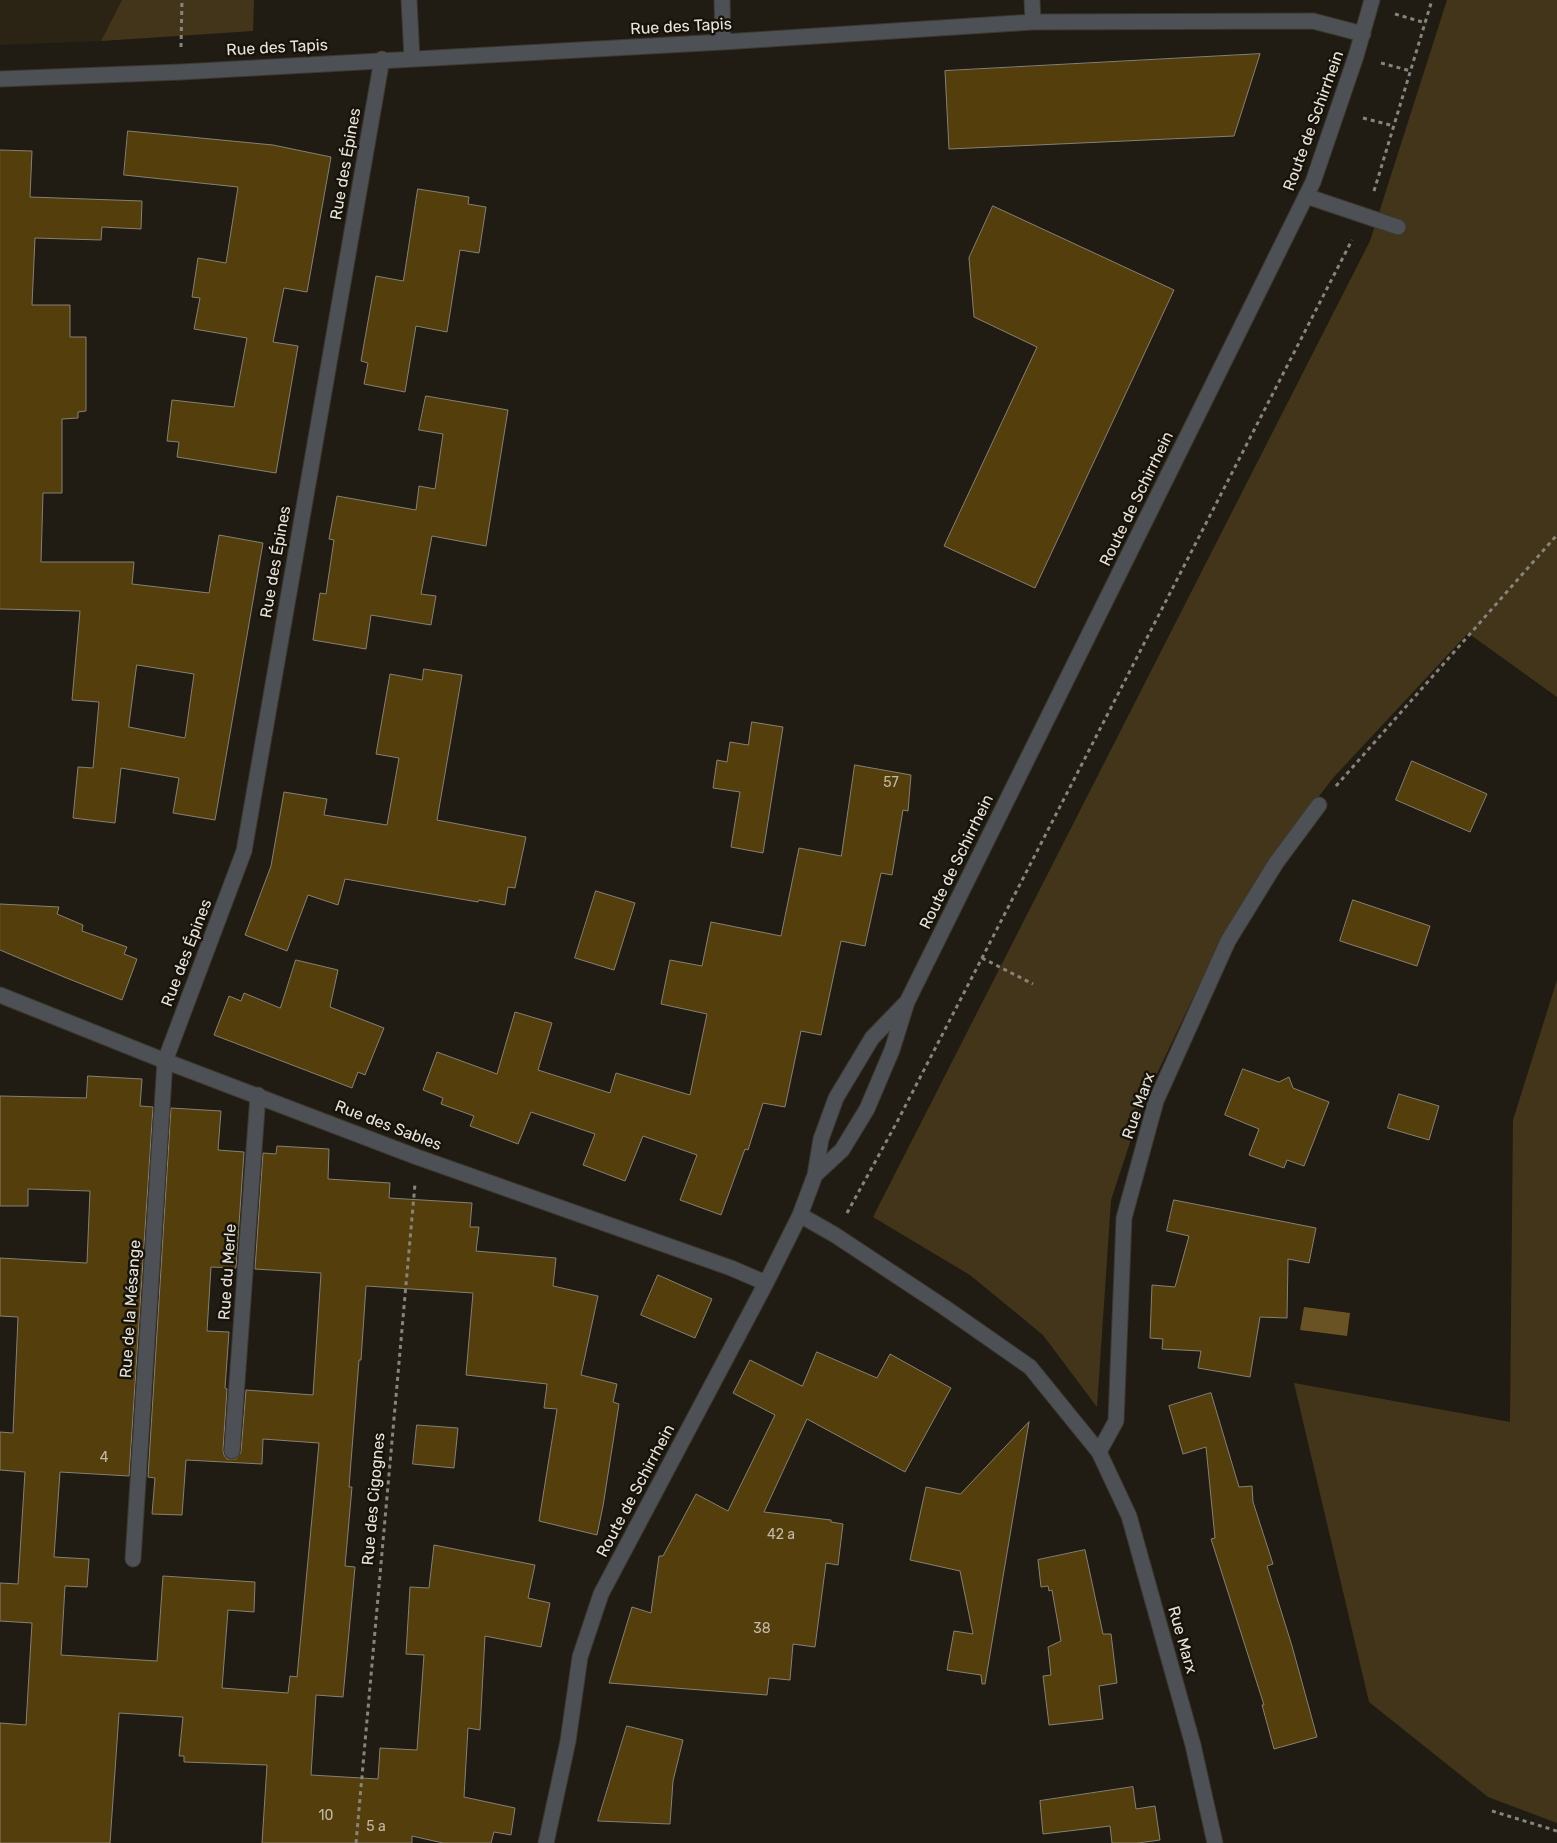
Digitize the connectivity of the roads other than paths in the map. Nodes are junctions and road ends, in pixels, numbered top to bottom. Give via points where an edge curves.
1 (408, 0) edge
2 (722, 0) edge
3 (1032, 0) edge
4 (1372, 0) edge
5 (1032, 22) junction
6 (1362, 34) junction
7 (723, 42) junction
8 (412, 58) junction
9 (382, 60) junction
10 (0, 79) edge
11 (1306, 196) junction
12 (1398, 227) dead end
13 (1319, 806) road end
14 (0, 995) edge
15 (906, 1002) junction
16 (165, 1061) junction
17 (258, 1095) junction
18 (815, 1175) junction
19 (800, 1215) junction
20 (766, 1283) junction
21 (232, 1451) dead end
22 (1099, 1452) junction
23 (132, 1559) dead end
24 (546, 1843) edge
25 (1215, 1843) edge

1 - 8 street
2 - 7 street
3 - 5 street
4 - 6 street, Route de Schirrhein
5 - 6 street, Rue des Tapis via 1313,21
5 - 7 street, Rue des Tapis
6 - 11 street, Route de Schirrhein
7 - 8 street, Rue des Tapis
8 - 9 street, Rue des Tapis
9 - 10 street, Rue des Tapis
9 - 16 street, Rue des Épines via 244,851
11 - 12 street
11 - 15 street, Route de Schirrhein
13 - 22 street, Rue Marx via 1276,863 1228,941 1156,1101 1124,1218 1116,1421
14 - 16 street, Rue des Sables
15 - 18 street, Route de Schirrhein via 892,1050 867,1109 842,1150
15 - 18 street, Route de Schirrhein via 872,1038 836,1098 821,1139
16 - 17 street, Rue des Sables
16 - 23 street, Rue de la Mésange
17 - 20 street, Rue des Sables
17 - 21 street, Rue du Merle
18 - 19 street, Route de Schirrhein
19 - 20 street, Route de Schirrhein
19 - 22 street, Rue Marx via 944,1307 1030,1367
20 - 24 street, Route de Schirrhein via 601,1594 580,1657 568,1741
22 - 25 street, Rue Marx via 1129,1516 1193,1745

